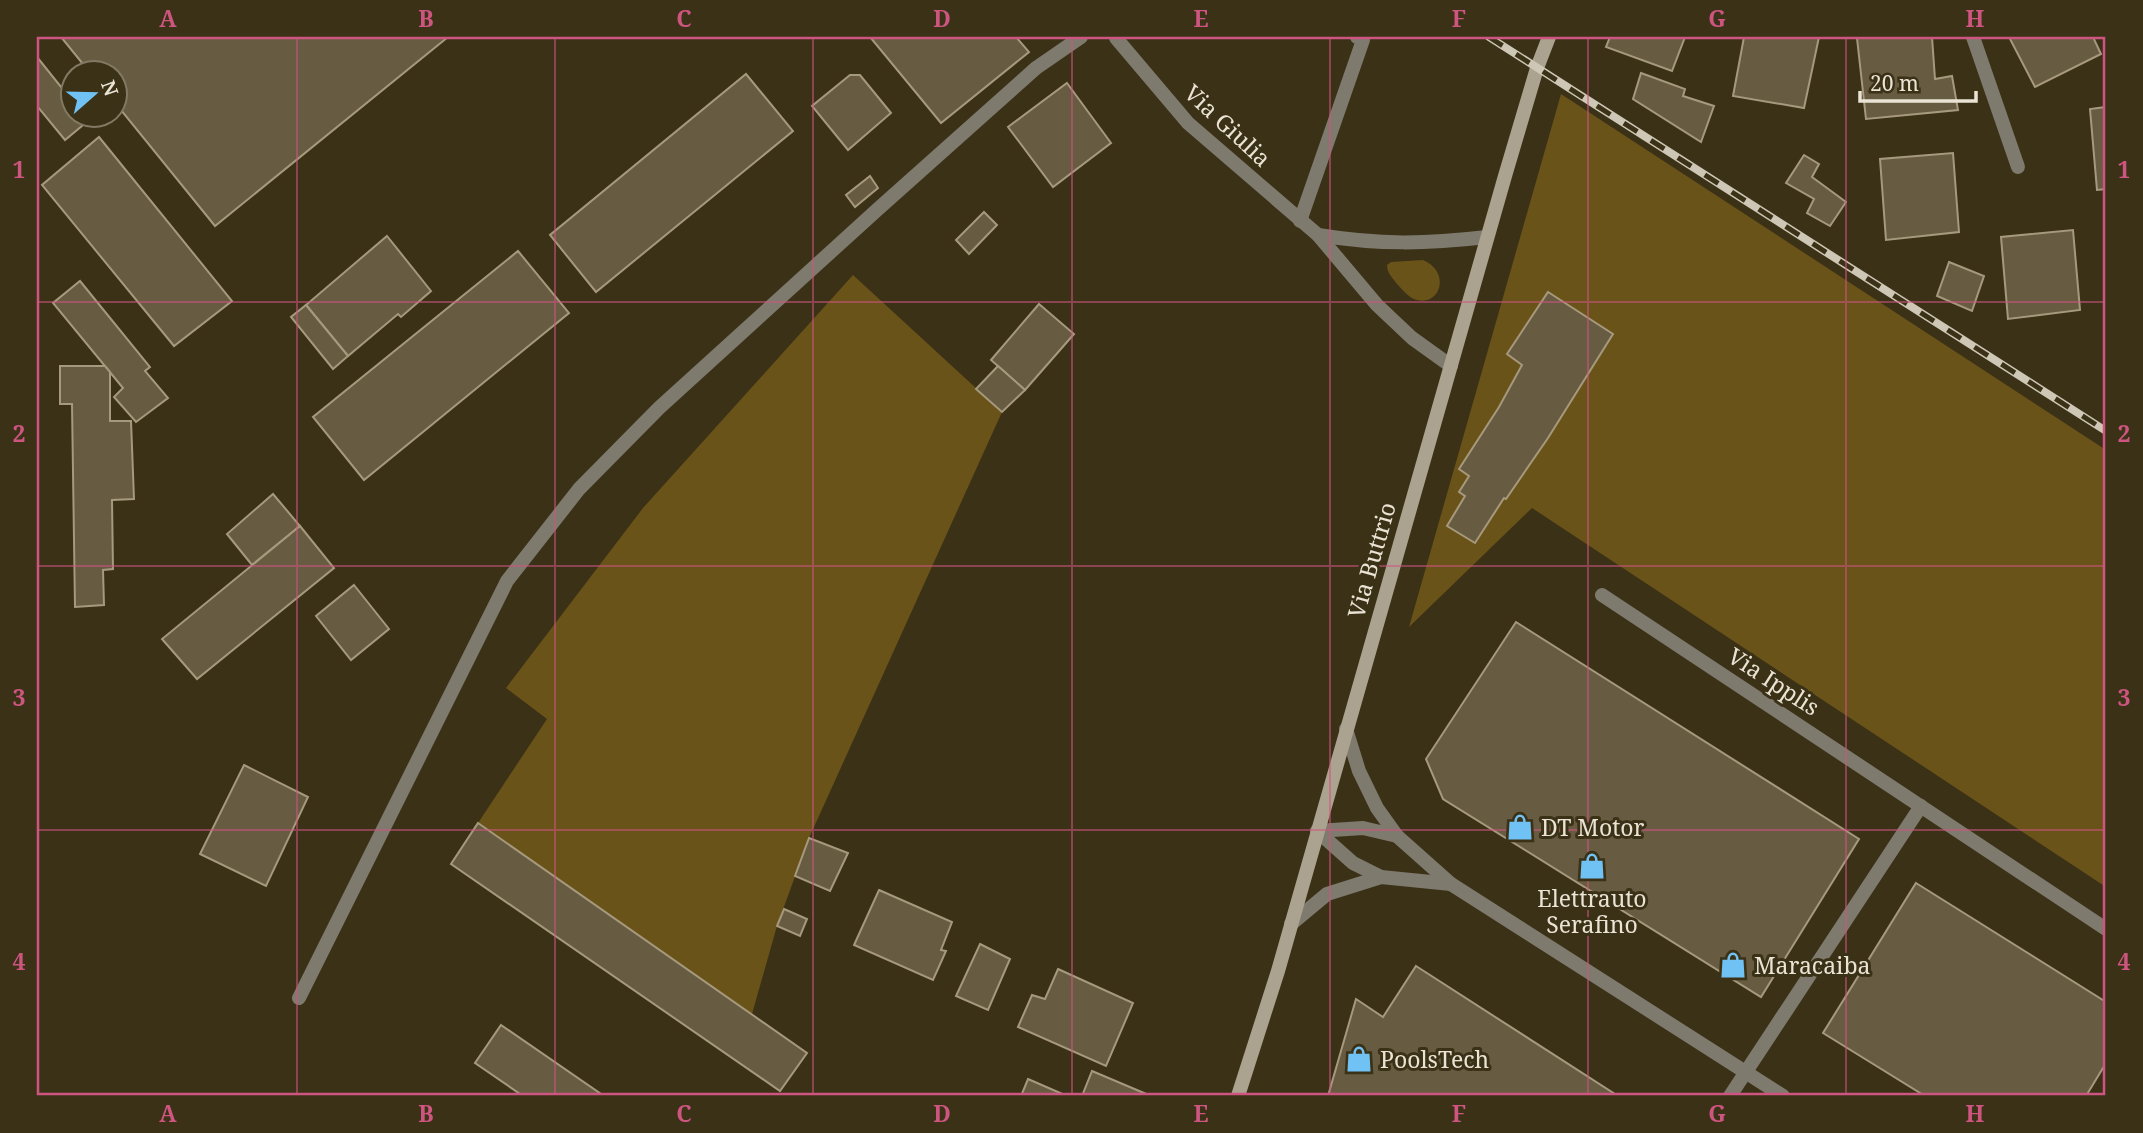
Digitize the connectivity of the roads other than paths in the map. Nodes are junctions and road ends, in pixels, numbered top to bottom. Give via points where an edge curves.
1 (1081, 37) edge
2 (1116, 37) edge
3 (1357, 37) edge
4 (1549, 37) edge
5 (1973, 37) edge
6 (2018, 167) dead end
7 (1300, 220) junction
8 (1318, 235) junction
9 (1487, 237) junction
10 (1451, 366) junction
11 (1602, 595) dead end
12 (1346, 729) junction
13 (1921, 806) junction
14 (1317, 831) junction
15 (1396, 836) junction
16 (1381, 877) junction
17 (1451, 884) junction
18 (1291, 924) junction
19 (2106, 929) edge
20 (299, 998) dead end
21 (1745, 1072) junction
22 (1238, 1096) edge
23 (1730, 1096) edge
24 (1783, 1096) edge

1 - 20 street via 1036,68 888,200 659,408 579,489 507,582
2 - 7 street, Via Giulia via 1188,123
3 - 7 street via 1363,40
4 - 9 street, Via Buttrio
5 - 6 street
7 - 8 street, Via Giulia
8 - 9 street via 1409,244
8 - 10 street, Via Giulia via 1377,304 1412,338
9 - 10 street, Via Buttrio
10 - 12 street, Via Buttrio
11 - 13 street, Via Ipplis
12 - 14 street, Via Buttrio
12 - 15 street via 1359,771
13 - 19 street, Via Ipplis
13 - 21 street
14 - 15 street via 1363,828
14 - 16 street via 1353,863
14 - 18 street, Via Buttrio
15 - 17 street
16 - 17 street
16 - 18 street via 1327,894
17 - 21 street
18 - 22 street, Via Buttrio
21 - 23 street
21 - 24 street

